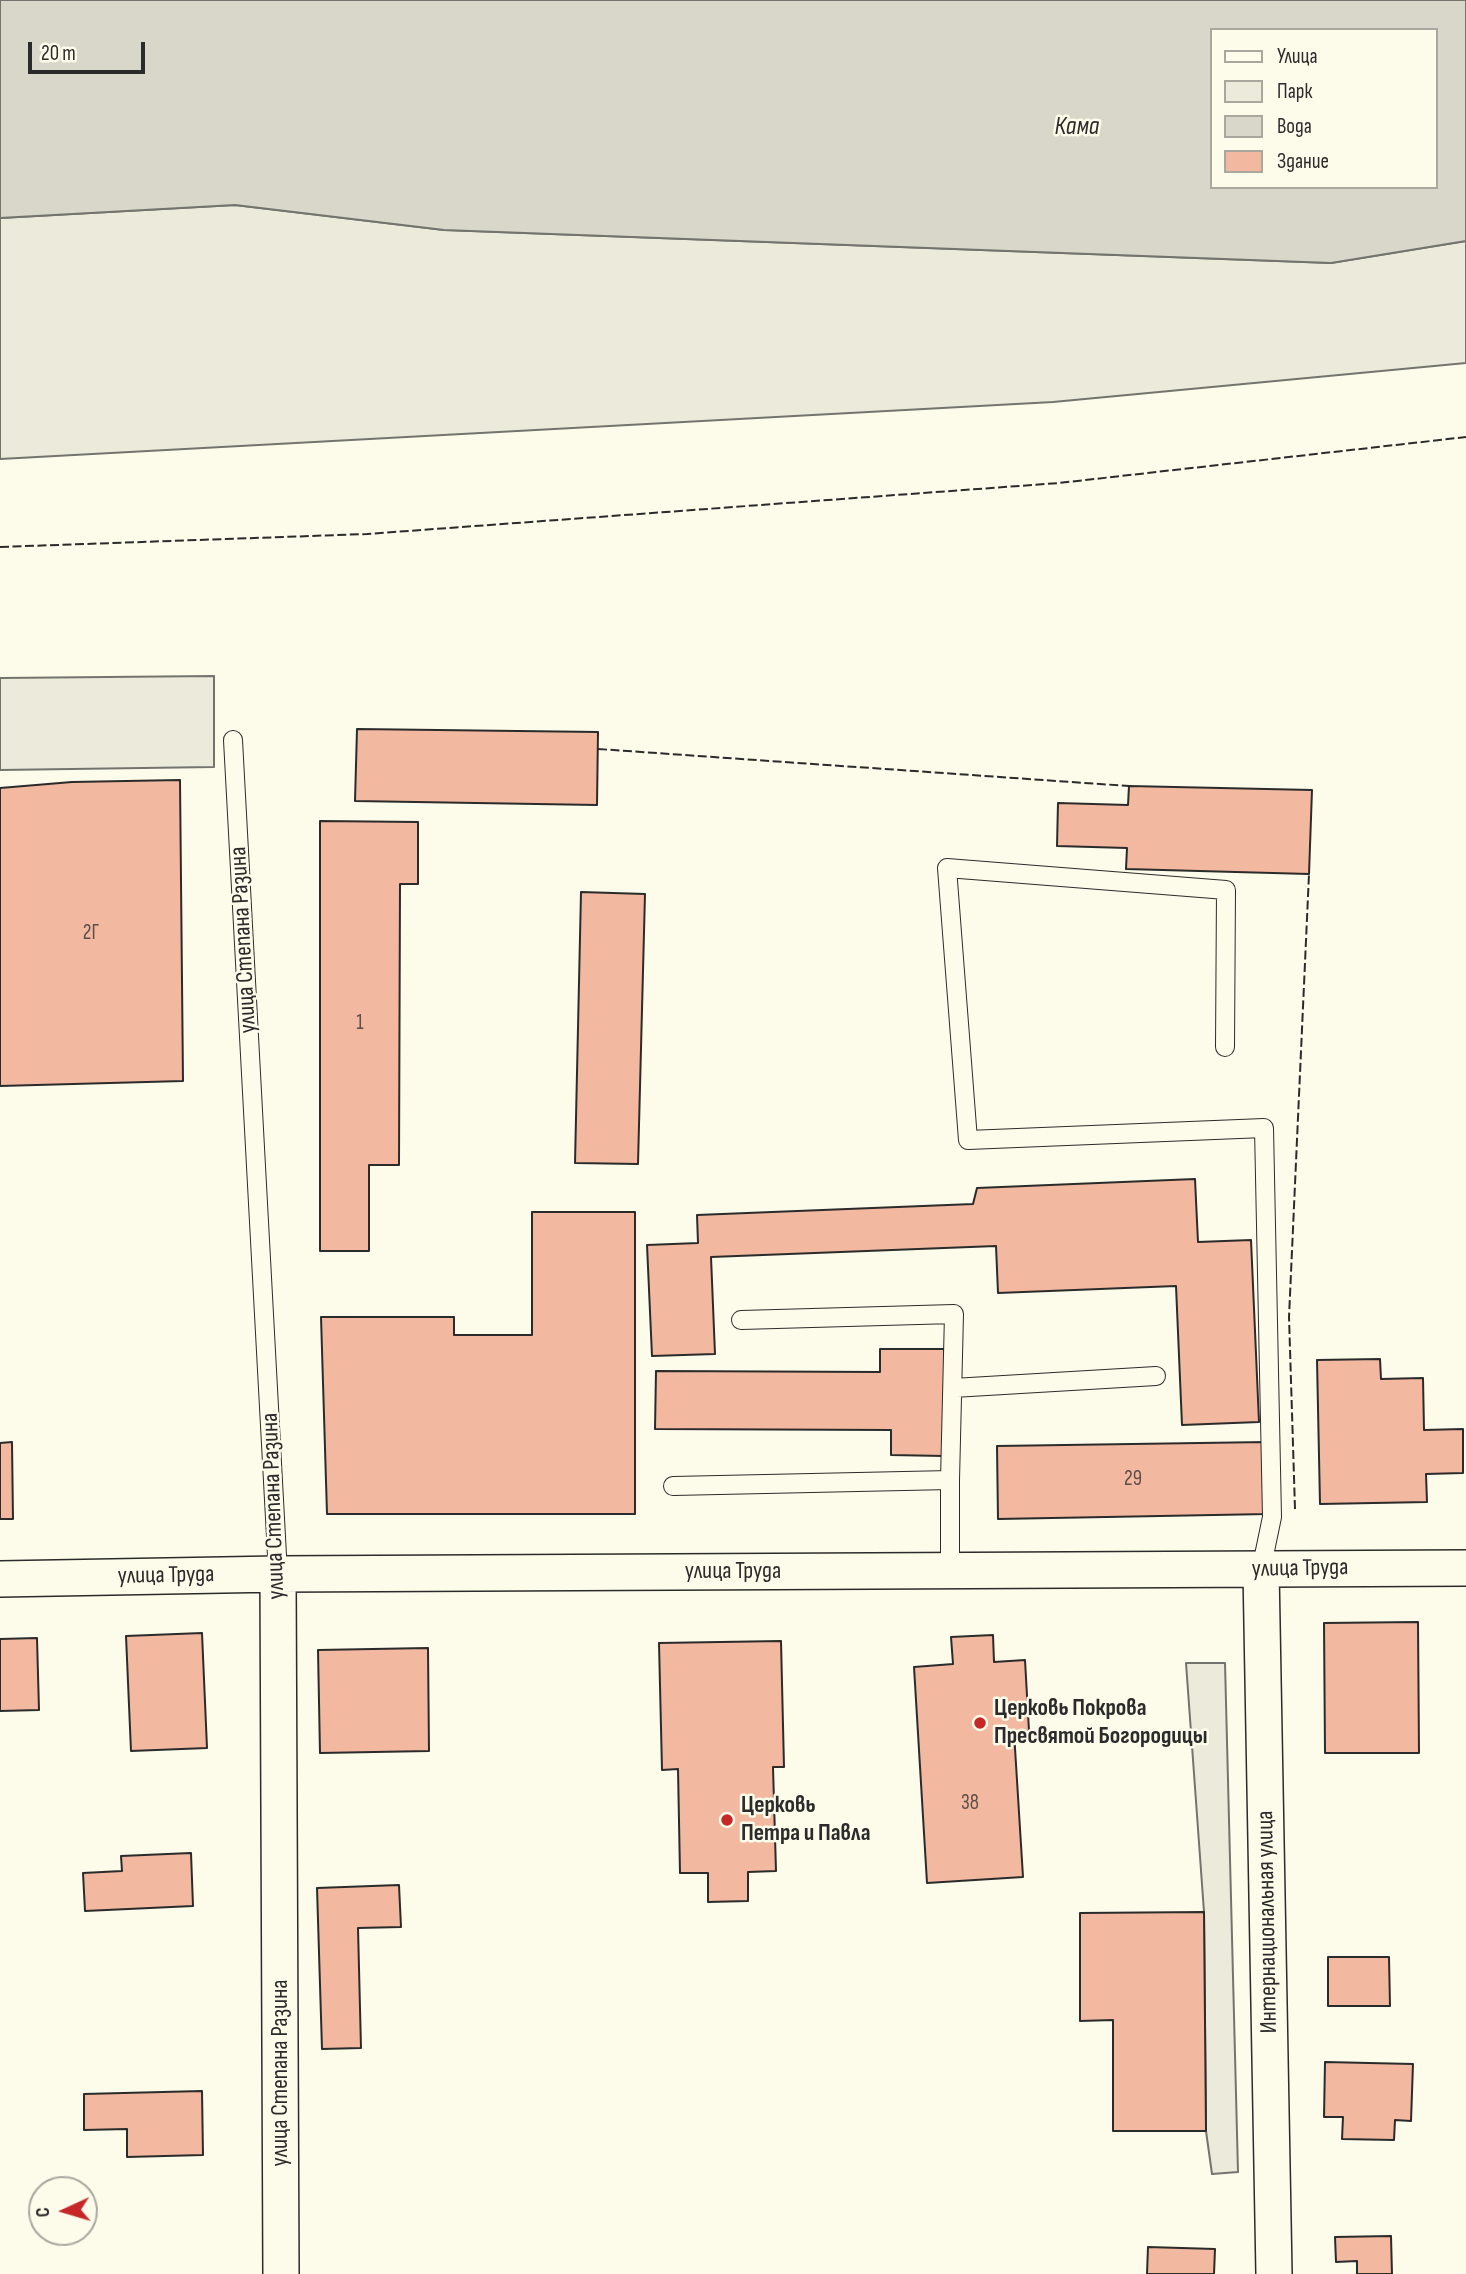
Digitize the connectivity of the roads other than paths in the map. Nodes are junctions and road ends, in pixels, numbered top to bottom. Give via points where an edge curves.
1 (233, 740) dead end
2 (1225, 1047) dead end
3 (741, 1320) dead end
4 (1156, 1376) dead end
5 (953, 1388) junction
6 (950, 1480) junction
7 (673, 1486) dead end
8 (1466, 1568) edge
9 (1261, 1570) junction
10 (950, 1571) junction
11 (278, 1574) junction
12 (0, 1579) edge
13 (281, 2274) edge
14 (1274, 2274) edge

1 - 11 lane, улица Степана Разина
2 - 9 lane via 1226,890 947,868 968,1140 1264,1128 1272,1517
3 - 5 lane via 954,1314
4 - 5 lane
5 - 6 lane
6 - 7 lane
6 - 10 lane
8 - 9 street, улица Труда
9 - 10 street, улица Труда
9 - 14 street, Интернациональная улица
10 - 11 street, улица Труда
11 - 12 street, улица Труда
11 - 13 street, улица Степана Разина

